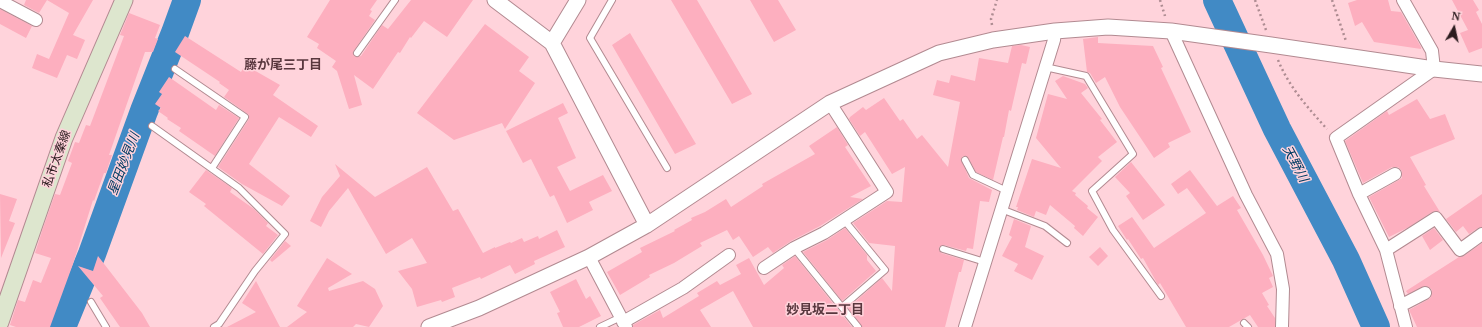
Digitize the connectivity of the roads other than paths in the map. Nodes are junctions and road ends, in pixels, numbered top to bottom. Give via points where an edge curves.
1 (124, 0) edge
2 (395, 0) edge
3 (495, 0) edge
4 (578, 0) edge
5 (612, 0) edge
6 (1403, 0) edge
7 (0, 1) edge
8 (36, 20) dead end
9 (1055, 30) junction
10 (1176, 32) junction
11 (552, 43) junction
12 (357, 53) dead end
13 (1045, 67) junction
14 (175, 69) dead end
15 (1434, 69) junction
16 (1482, 74) edge
17 (830, 103) junction
18 (152, 126) dead end
19 (965, 160) dead end
20 (212, 168) junction
21 (667, 168) dead end
22 (1395, 174) dead end
23 (1007, 192) junction
24 (1359, 194) junction
25 (1001, 209) junction
26 (844, 220) junction
27 (647, 225) junction
28 (1482, 234) edge
29 (1067, 243) dead end
30 (794, 248) junction
31 (943, 249) dead end
32 (1386, 250) junction
33 (729, 256) dead end
34 (589, 257) junction
35 (985, 262) junction
36 (764, 268) dead end
37 (1425, 292) dead end
38 (1161, 296) dead end
39 (91, 302) dead end
40 (1400, 306) junction
41 (842, 307) junction
42 (0, 322) edge
43 (623, 322) edge
44 (106, 327) edge
45 (214, 327) edge
46 (429, 327) edge
47 (600, 327) edge
48 (858, 327) edge
49 (965, 327) edge
50 (1282, 327) edge
51 (1406, 327) edge

1 - 42 main road, 私市太秦線 via 64,138
2 - 12 lane
3 - 11 street
4 - 11 street
5 - 21 lane via 590,38
6 - 15 street via 1432,51
7 - 8 street
9 - 10 street via 1108,27
9 - 13 street
9 - 17 street via 993,40 939,53
10 - 15 street
10 - 50 street via 1246,194 1277,254 1283,289
11 - 27 street
13 - 23 street
13 - 38 lane via 1086,76 1133,154 1092,191 1113,230
14 - 20 lane via 244,117
15 - 16 street
15 - 24 street via 1336,138
17 - 26 street via 887,192
17 - 27 street
18 - 20 lane
19 - 23 lane via 973,175
20 - 45 lane via 239,188 285,234 220,324
22 - 24 street
23 - 25 street
24 - 32 street
25 - 29 lane via 1045,226
25 - 35 street
26 - 30 street
26 - 41 lane via 885,270
27 - 34 street
28 - 32 street via 1460,250 1436,218
30 - 36 street
30 - 41 lane
31 - 35 lane
32 - 40 street
33 - 43 street via 683,288
34 - 43 street
34 - 46 street via 478,308
35 - 49 street
37 - 40 street
39 - 44 lane
40 - 51 street
41 - 48 lane
43 - 47 lane

